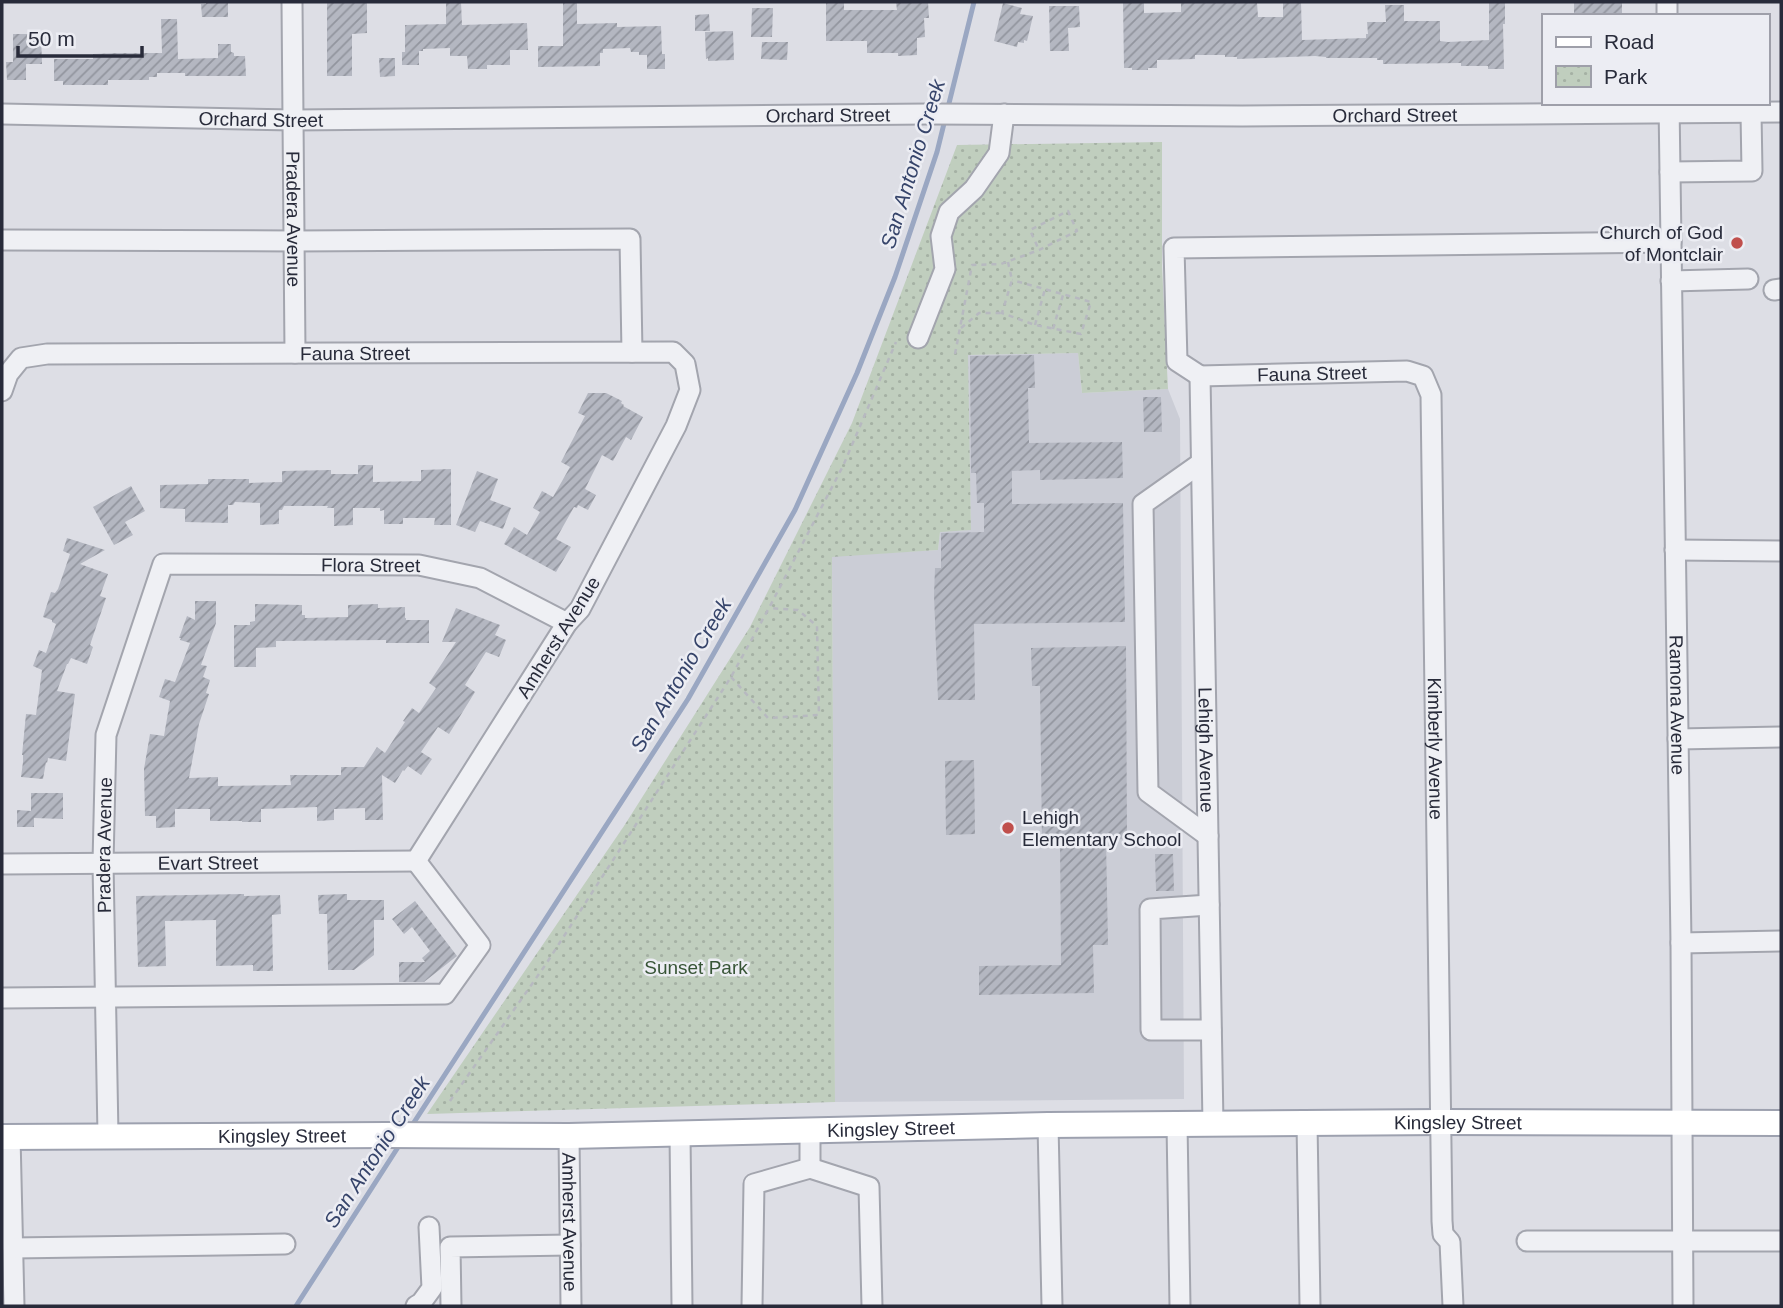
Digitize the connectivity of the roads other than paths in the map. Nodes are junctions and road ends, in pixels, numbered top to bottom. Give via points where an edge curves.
1 (292, 2) edge
2 (1669, 108) edge
3 (1751, 113) junction
4 (1781, 113) edge
5 (2, 114) edge
6 (1004, 114) junction
7 (293, 120) junction
8 (1670, 172) junction
9 (2, 240) edge
10 (294, 241) junction
11 (1671, 242) junction
12 (1748, 279) dead end
13 (1671, 281) junction
14 (918, 338) dead end
15 (632, 352) junction
16 (295, 353) junction
17 (685, 364) joint
18 (1200, 376) junction
19 (1423, 376) joint
20 (2, 391) edge
21 (1201, 463) junction
22 (1675, 550) junction
23 (1781, 551) edge
24 (163, 564) joint
25 (567, 623) junction
26 (1781, 737) edge
27 (1678, 739) junction
28 (1208, 836) junction
29 (416, 861) junction
30 (103, 863) junction
31 (2, 864) edge
32 (1209, 905) junction
33 (1781, 941) edge
34 (1681, 943) junction
35 (106, 997) junction
36 (2, 998) edge
37 (1211, 1030) junction
38 (1441, 1122) junction
39 (1682, 1123) junction
40 (1781, 1123) edge
41 (1177, 1124) junction
42 (1213, 1124) junction
43 (1307, 1124) junction
44 (1048, 1125) junction
45 (810, 1131) junction
46 (680, 1134) junction
47 (108, 1135) junction
48 (569, 1136) junction
49 (6, 1137) edge
50 (810, 1168) junction
51 (429, 1227) dead end
52 (1527, 1241) dead end
53 (1781, 1241) edge
54 (1683, 1242) junction
55 (285, 1244) dead end
56 (570, 1245) junction
57 (13, 1248) junction
58 (14, 1306) edge
59 (416, 1306) edge
60 (451, 1306) edge
61 (571, 1306) edge
62 (682, 1306) edge
63 (752, 1306) edge
64 (872, 1306) edge
65 (1052, 1306) edge
66 (1180, 1306) edge
67 (1310, 1306) edge
68 (1453, 1306) edge
69 (1683, 1306) edge

1 - 7 street, Pradera Avenue
2 - 3 street, Orchard Street
2 - 6 street, Orchard Street via 1242,116
2 - 8 street, Ramona Avenue
3 - 4 street, Orchard Street
3 - 8 street via 1752,171
5 - 7 street, Orchard Street
6 - 7 street, Orchard Street
6 - 14 street via 999,153 974,190 949,212 941,236 945,269
7 - 10 street, Pradera Avenue
8 - 11 street, Ramona Avenue
9 - 10 street
10 - 15 street via 630,239
10 - 16 street, Pradera Avenue
11 - 13 street, Ramona Avenue
11 - 18 street via 1174,248 1177,361
12 - 13 street
13 - 22 street, Ramona Avenue
15 - 16 street, Fauna Street
15 - 17 street, Fauna Street via 673,352
16 - 20 street, Fauna Street via 47,354 21,358
17 - 25 street, Amherst Avenue via 690,390 676,426 580,609
18 - 19 street, Fauna Street via 1407,371
18 - 21 street, Lehigh Avenue
19 - 38 street, Kimberly Avenue via 1431,396
21 - 28 street, Lehigh Avenue
21 - 28 street via 1143,504 1144,559 1149,792
22 - 23 street
22 - 27 street, Ramona Avenue
24 - 25 street, Flora Street via 419,565 480,578
24 - 30 street, Pradera Avenue via 106,735
25 - 29 street, Amherst Avenue
26 - 27 street
27 - 34 street, Ramona Avenue
28 - 32 street, Lehigh Avenue
29 - 30 street, Evart Street
29 - 35 street via 480,945 445,993
30 - 31 street, Evart Street
30 - 35 street, Pradera Avenue
32 - 37 street, Lehigh Avenue
32 - 37 street via 1150,909 1151,1030
33 - 34 street
34 - 39 street, Ramona Avenue
35 - 36 street
35 - 47 street, Pradera Avenue
37 - 42 street, Lehigh Avenue
38 - 39 main road, Kingsley Street
38 - 43 main road, Kingsley Street
38 - 68 street, Kimberly Avenue via 1442,1221 1443,1234 1450,1242
39 - 40 main road, Kingsley Street
39 - 54 street, Ramona Avenue
41 - 42 main road, Kingsley Street
41 - 44 main road, Kingsley Street
41 - 66 street
42 - 43 main road, Kingsley Street
43 - 67 street
44 - 45 main road, Kingsley Street
44 - 65 street
45 - 46 main road, Kingsley Street
45 - 50 street
46 - 48 main road, Kingsley Street
46 - 62 street
47 - 48 main road, Kingsley Street
47 - 49 main road, Kingsley Street
48 - 56 street, Amherst Avenue
49 - 57 street
50 - 63 street via 754,1184
50 - 64 street via 869,1187
51 - 59 street via 432,1288
52 - 54 street
53 - 54 street
54 - 69 street, Ramona Avenue
55 - 57 street
56 - 60 street via 450,1247
56 - 61 street, Amherst Avenue
57 - 58 street

